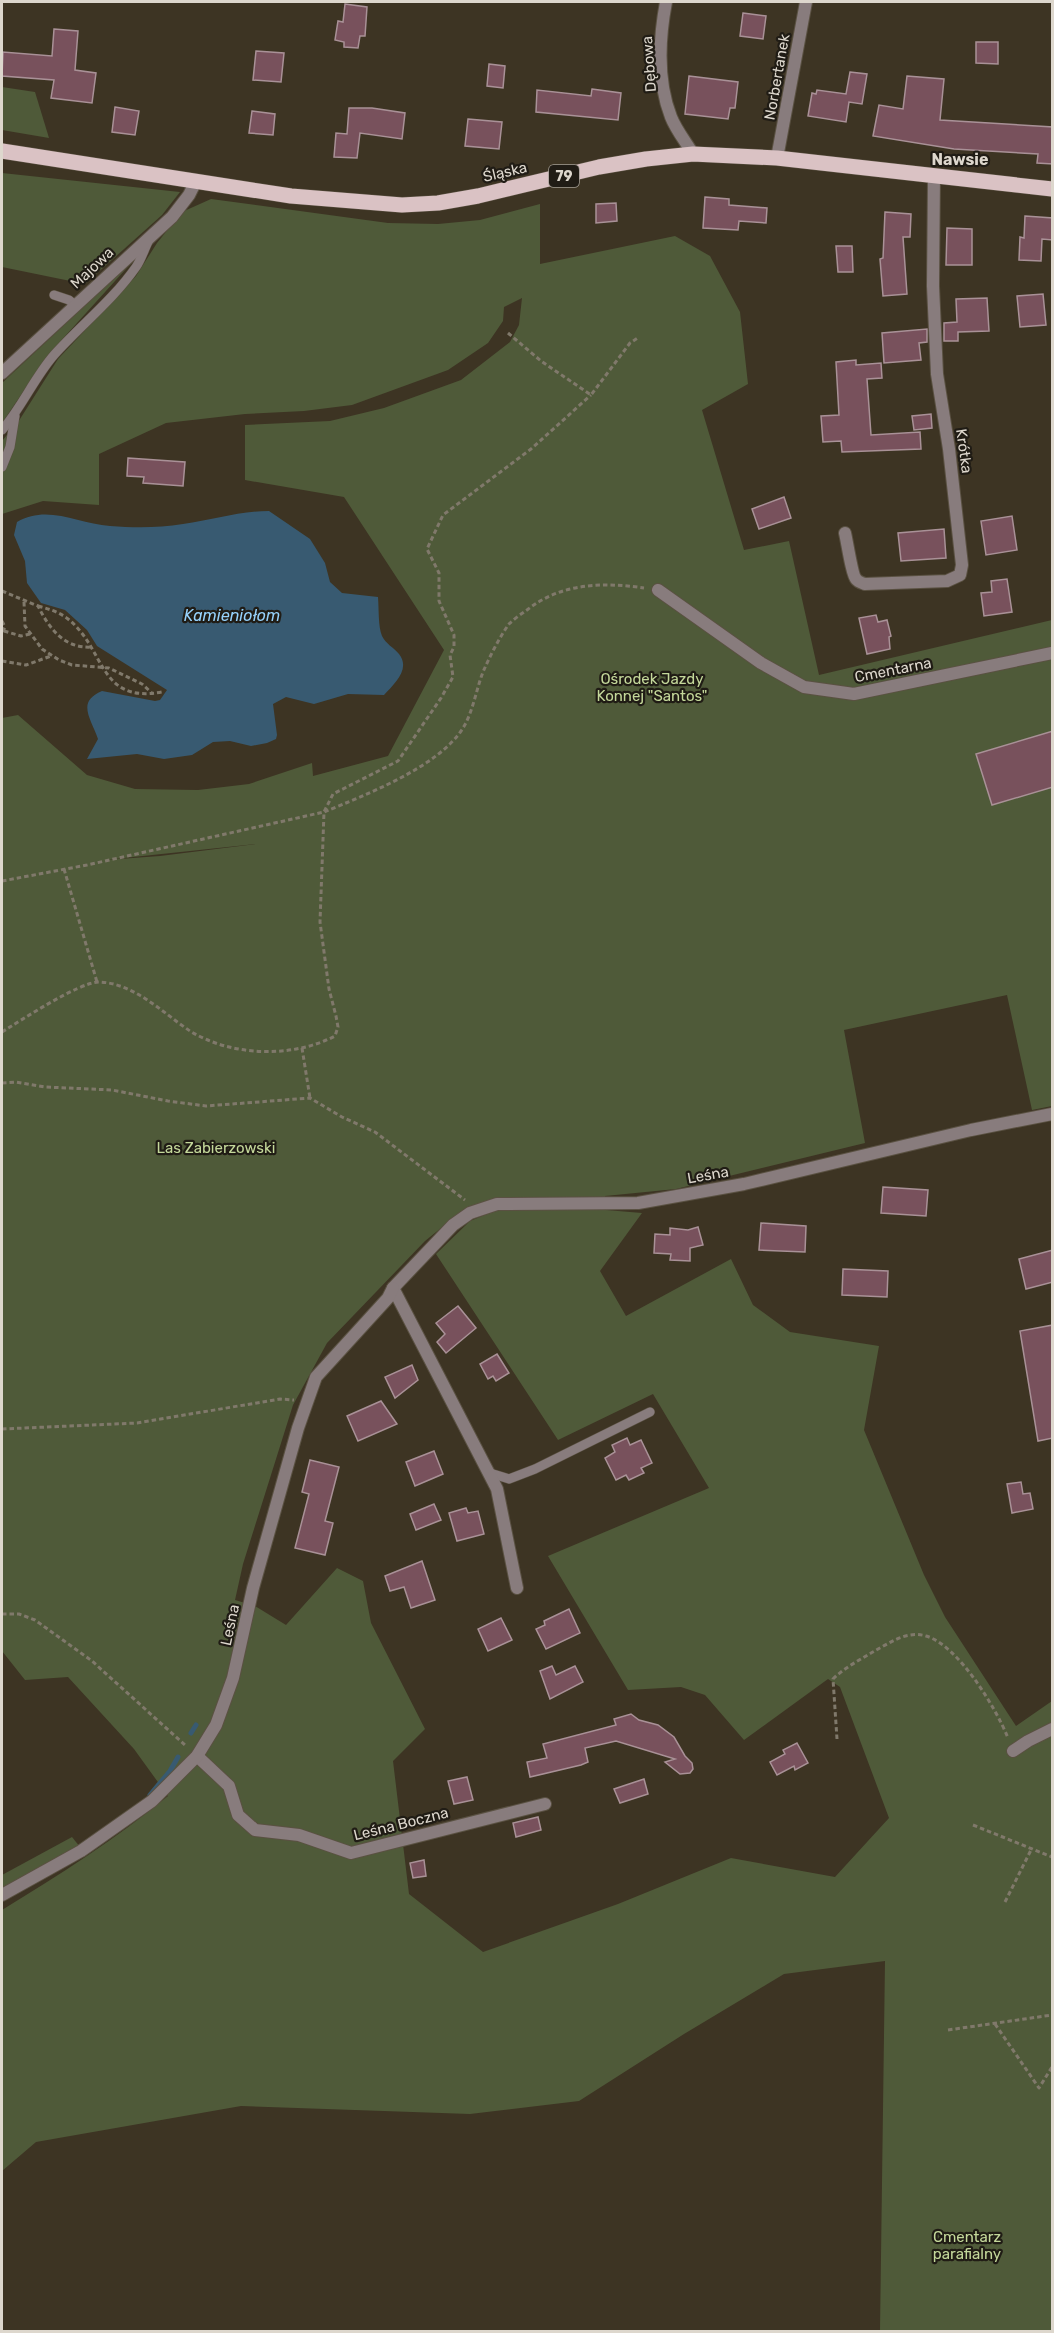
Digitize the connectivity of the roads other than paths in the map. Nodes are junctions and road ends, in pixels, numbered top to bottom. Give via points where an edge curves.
1 (666, 2) edge
2 (806, 2) edge
3 (2, 151) edge
4 (693, 154) junction
5 (777, 158) junction
6 (934, 175) junction
7 (196, 181) junction
8 (1053, 189) edge
9 (151, 234) junction
10 (54, 295) dead end
11 (75, 305) junction
12 (2, 373) edge
13 (15, 414) junction
14 (2, 430) edge
15 (2, 467) edge
16 (845, 533) dead end
17 (658, 590) road end
18 (1053, 653) edge
19 (1053, 1114) edge
20 (393, 1288) junction
21 (650, 1412) dead end
22 (490, 1473) junction
23 (517, 1588) dead end
24 (1053, 1729) edge
25 (1013, 1750) road end
26 (197, 1756) junction
27 (545, 1804) dead end
28 (2, 1895) edge

1 - 4 street, Dębowa via 661,26 663,85 672,118
2 - 5 street, Norbertanek
3 - 7 main road, Śląska / 79
4 - 5 main road, Śląska / 79
4 - 7 main road, Śląska / 79 via 599,167 478,196 402,205 291,196
5 - 6 main road, Śląska / 79
6 - 8 main road, Śląska / 79
6 - 16 street, Krótka via 937,374 949,448 960,575 947,581 865,584 852,571
7 - 9 street, Majowa via 172,217
9 - 11 street, Majowa
9 - 13 lane via 137,266 90,321 54,355
10 - 11 lane
11 - 12 street, Majowa
13 - 14 lane
13 - 15 lane via 10,447
17 - 18 street, Cmentarna via 761,663 804,687 854,694
19 - 20 street, Leśna via 744,1184 638,1203 497,1204 453,1225
20 - 22 street
20 - 26 street, Leśna via 316,1377 253,1588 233,1678 216,1725
21 - 22 lane via 509,1479
22 - 23 street via 497,1489
24 - 25 street
26 - 27 street, Leśna Boczna via 229,1786 238,1815 255,1830 299,1834 351,1853
26 - 28 street, Leśna via 152,1801 81,1851

